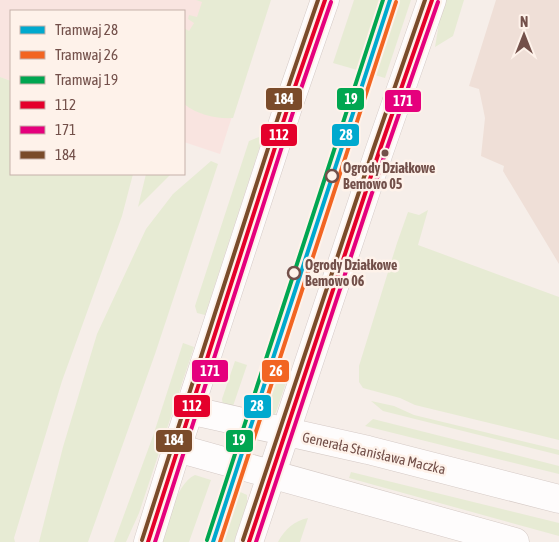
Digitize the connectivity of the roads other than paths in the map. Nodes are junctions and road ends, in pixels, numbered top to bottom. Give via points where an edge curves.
1 (325, 0) edge
2 (432, 0) edge
3 (189, 410) junction
4 (286, 432) junction
5 (176, 448) junction
6 (271, 475) junction
7 (559, 499) edge
8 (148, 542) edge
9 (249, 542) edge
10 (515, 542) edge

1 - 3 main road
2 - 4 main road
3 - 4 main road, Generała Stanisława Maczka
3 - 5 main road
4 - 6 main road
4 - 7 main road, Generała Stanisława Maczka
5 - 6 main road
5 - 8 main road
6 - 9 main road
6 - 10 main road

